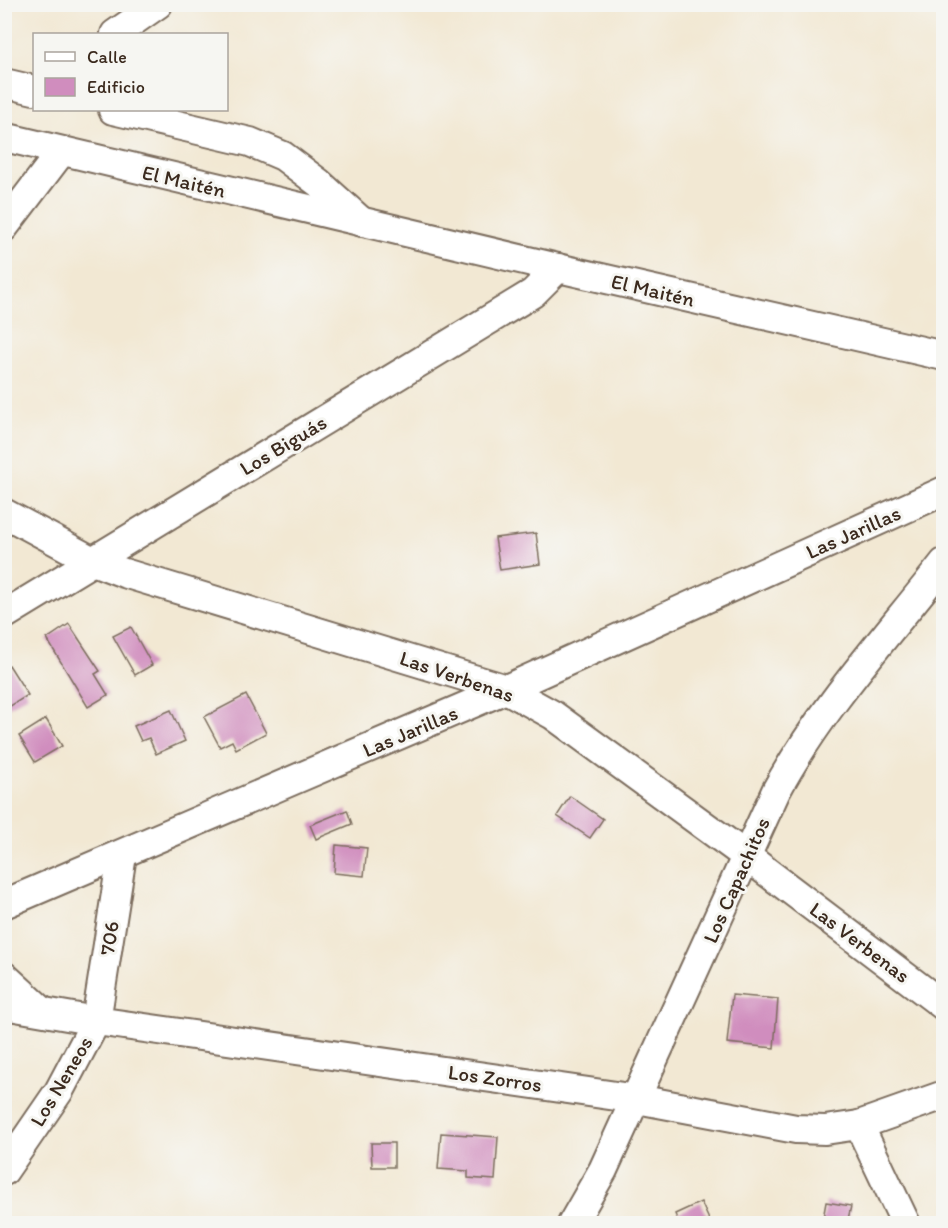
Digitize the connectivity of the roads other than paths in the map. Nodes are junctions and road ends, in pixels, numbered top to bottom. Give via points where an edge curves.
1 (158, 4) edge
2 (116, 33) edge
3 (4, 83) edge
4 (33, 90) edge
5 (117, 111) edge
6 (4, 137) edge
7 (61, 152) junction
8 (363, 223) junction
9 (4, 227) edge
10 (558, 268) junction
11 (944, 356) edge
12 (944, 491) edge
13 (4, 513) edge
14 (93, 561) junction
15 (944, 563) edge
16 (4, 615) edge
17 (506, 689) junction
18 (122, 855) junction
19 (747, 856) junction
20 (4, 903) edge
21 (4, 976) edge
22 (4, 1005) edge
23 (944, 1006) edge
24 (41, 1010) junction
25 (96, 1021) junction
26 (944, 1095) edge
27 (637, 1099) junction
28 (859, 1125) junction
29 (4, 1171) edge
30 (572, 1224) edge
31 (906, 1224) edge

1 - 2 street
3 - 4 street
5 - 8 street, El Maitén via 250,142 283,156
6 - 7 street, El Maitén
7 - 8 street, El Maitén
7 - 9 street
8 - 10 street, El Maitén
10 - 11 street, El Maitén
10 - 14 street, Los Biguás via 533,293
12 - 17 street, Las Jarillas
13 - 14 street, Las Verbenas
14 - 16 street, Los Biguás
14 - 17 street, Las Verbenas
15 - 19 street, Los Capachitos via 818,720 782,781
17 - 18 street, Las Jarillas
17 - 19 street, Las Verbenas via 553,716
18 - 20 street, Las Jarillas
18 - 25 street, 706
19 - 23 street, Las Verbenas
19 - 27 street, Los Capachitos
21 - 24 street
22 - 24 street, Los Zorros
24 - 25 street, Los Zorros
25 - 27 street, Los Zorros
25 - 29 street, Los Neneos via 59,1091
26 - 28 street, Los Zorros
27 - 28 street, Los Zorros via 796,1129
27 - 30 street, Los Capachitos
28 - 31 street

